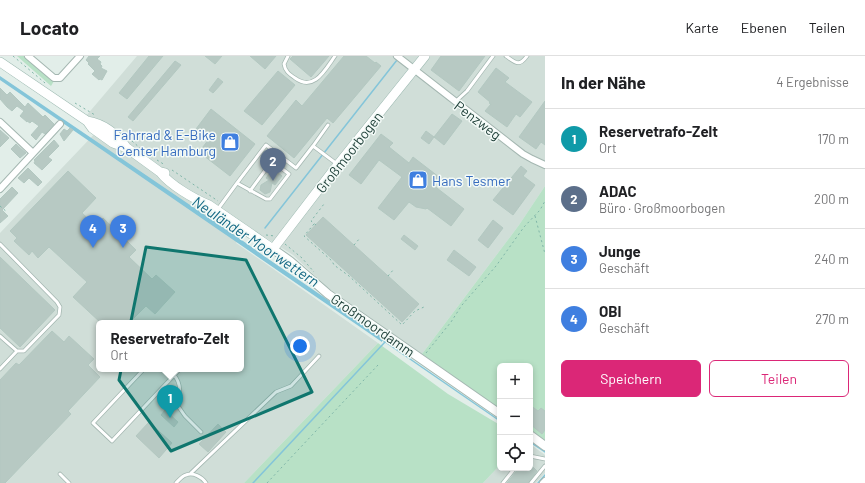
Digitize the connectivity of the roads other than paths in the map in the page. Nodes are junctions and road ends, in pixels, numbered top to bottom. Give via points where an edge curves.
1 (28, 56) edge
2 (80, 56) edge
3 (288, 56) edge
4 (335, 56) edge
5 (425, 56) edge
6 (493, 56) edge
7 (506, 56) edge
8 (527, 56) edge
9 (0, 57) edge
10 (399, 58) edge
11 (0, 62) edge
12 (414, 70) junction
13 (36, 86) junction
14 (455, 102) junction
15 (87, 121) junction
16 (0, 122) edge
17 (60, 124) dead end
18 (328, 125) dead end
19 (313, 146) junction
20 (127, 148) junction
21 (33, 153) junction
22 (338, 165) junction
23 (545, 165) edge
24 (237, 183) junction
25 (0, 190) edge
26 (250, 191) junction
27 (216, 206) junction
28 (0, 244) edge
29 (273, 249) junction
30 (0, 336) edge
31 (17, 351) junction
32 (319, 356) dead end
33 (0, 369) edge
34 (141, 372) edge
35 (177, 372) edge
36 (174, 375) junction
37 (497, 412) edge
38 (201, 432) dead end
39 (533, 437) edge
40 (545, 446) edge
41 (533, 457) edge
42 (545, 459) edge
43 (545, 466) edge
44 (513, 471) edge
45 (60, 474) dead end
46 (191, 474) junction
47 (545, 481) edge
48 (69, 483) edge
49 (176, 483) edge
50 (206, 483) edge
51 (503, 483) edge
52 (531, 483) edge
53 (543, 483) edge

1 - 2 street via 54,78 60,78
3 - 4 lane via 284,64 287,72 298,80 310,83 322,74
5 - 12 main road, Großmoorbogen
6 - 14 lane via 467,91
7 - 8 lane via 519,63
9 - 13 main road, Großmoordamm
10 - 12 street, Penzweg
11 - 13 main road, Großmoordamm
12 - 14 street, Penzweg
12 - 22 main road, Großmoorbogen
13 - 15 main road, Großmoordamm
14 - 23 street, Penzweg via 523,154
15 - 20 main road, Großmoordamm via 92,128 113,143
15 - 20 main road, Großmoordamm via 99,123 118,136
16 - 21 street
17 - 21 street
18 - 19 lane
19 - 22 lane
19 - 24 lane via 296,168 266,145
20 - 27 main road, Großmoordamm via 170,174 174,181 200,202
21 - 25 street
22 - 29 main road, Großmoorbogen
24 - 26 lane
24 - 27 lane
26 - 26 lane via 270,199 289,174 272,161
27 - 29 main road, Großmoordamm
28 - 31 lane via 60,306 59,315 24,351
29 - 37 street, Großmoordamm via 328,294
30 - 31 lane
31 - 33 lane
32 - 46 lane via 291,386 276,392
34 - 36 lane via 93,423 112,441
35 - 36 lane
36 - 38 lane via 181,393 178,406
39 - 40 street
41 - 42 lane
43 - 52 lane
44 - 51 lane
45 - 48 lane
46 - 49 lane via 185,475
46 - 50 lane via 203,478
47 - 53 street

